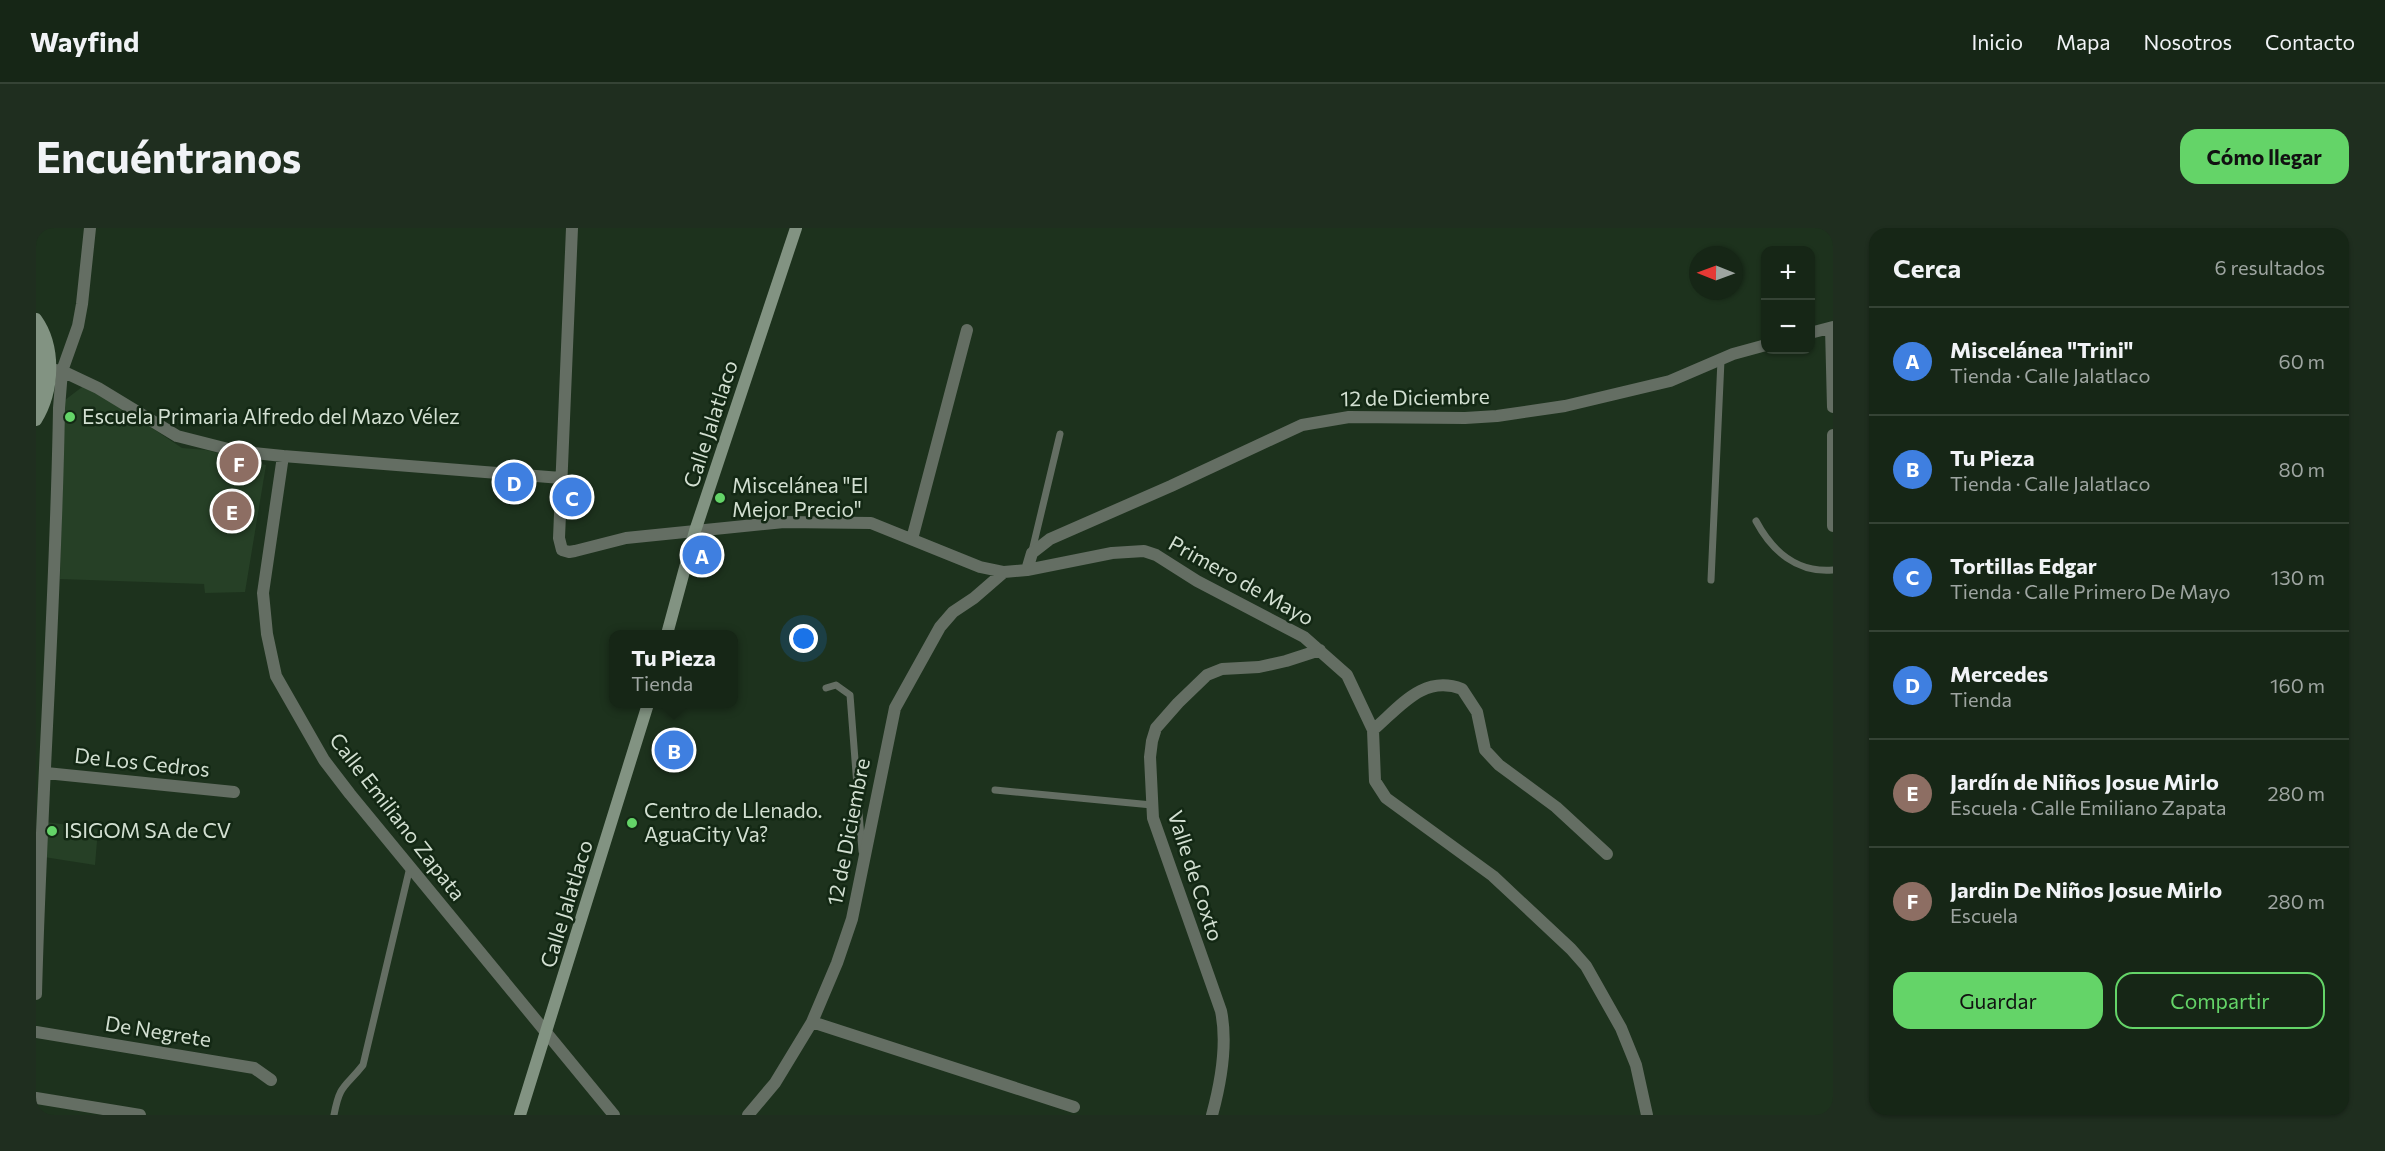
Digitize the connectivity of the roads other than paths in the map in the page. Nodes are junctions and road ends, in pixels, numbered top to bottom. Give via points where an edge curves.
1 (90, 228) edge
2 (572, 228) edge
3 (796, 228) edge
4 (36, 319) edge
5 (36, 327) edge
6 (1832, 327) edge
7 (967, 330) dead end
8 (1815, 332) edge
9 (1761, 347) edge
10 (1721, 360) junction
11 (56, 370) junction
12 (36, 403) edge
13 (1833, 407) edge
14 (36, 420) edge
15 (1060, 434) dead end
16 (1833, 435) edge
17 (283, 456) junction
18 (561, 478) junction
19 (1756, 521) dead end
20 (1833, 526) edge
21 (695, 531) junction
22 (912, 539) junction
23 (1032, 553) junction
24 (1027, 570) junction
25 (1833, 570) edge
26 (1004, 572) junction
27 (1711, 580) dead end
28 (668, 630) edge
29 (1320, 650) junction
30 (826, 688) dead end
31 (647, 708) edge
32 (1373, 730) junction
33 (46, 773) junction
34 (995, 790) dead end
35 (234, 792) dead end
36 (1152, 805) junction
37 (1607, 854) dead end
38 (862, 866) junction
39 (410, 867) junction
40 (36, 994) edge
41 (812, 1022) junction
42 (36, 1032) edge
43 (546, 1034) junction
44 (271, 1080) dead end
45 (36, 1098) edge
46 (1074, 1107) dead end
47 (140, 1115) edge
48 (334, 1115) edge
49 (520, 1115) edge
50 (614, 1115) edge
51 (748, 1115) edge
52 (1212, 1115) edge
53 (1647, 1115) edge

1 - 11 street via 79,322
2 - 18 street
3 - 21 main road, Calle Jalatlaco
4 - 11 main road via 45,332
5 - 12 main road
6 - 8 street
6 - 13 street
7 - 22 street
9 - 10 street, 12 de Diciembre
10 - 23 street, 12 de Diciembre via 1670,381 1565,406 1497,416 1349,417 1302,425 1050,539
10 - 27 lane
11 - 14 main road
11 - 17 street via 98,388 177,436 236,451
11 - 33 street
15 - 23 lane
16 - 20 street
17 - 18 street
17 - 39 street, Calle Emiliano Zapata via 263,593 276,676 324,760
18 - 21 street, Primero de Mayo via 560,545 565,551 626,538
19 - 25 lane via 1778,553 1813,569
21 - 22 street, Primero de Mayo via 784,522 872,523
21 - 28 main road, Calle Jalatlaco
22 - 26 street, Primero de Mayo via 980,567
23 - 24 street
24 - 26 street, Primero de Mayo
24 - 29 street, Primero de Mayo via 1112,553 1144,551 1304,637
26 - 38 street, 12 de Diciembre via 952,612 895,708
29 - 32 street, Primero de Mayo via 1347,675
29 - 36 street, Valle de Coxto via 1259,667 1222,669 1195,684 1156,728 1150,757
30 - 38 lane via 836,685 850,695
31 - 43 main road, Calle Jalatlaco
32 - 37 street via 1428,686 1443,684 1462,689 1477,711 1485,750
32 - 53 street via 1376,781 1386,798 1493,876 1586,966 1621,1028 1636,1065
33 - 35 street, De Los Cedros
33 - 40 street
34 - 36 lane
36 - 52 street, Valle de Coxto via 1153,818 1223,1019 1225,1042
38 - 41 street, 12 de Diciembre via 852,919
39 - 43 street, Calle Emiliano Zapata
39 - 48 lane via 363,1065 344,1084
41 - 46 street
41 - 51 street, 12 de Diciembre via 775,1083
42 - 44 street, De Negrete via 254,1068
43 - 49 main road, Calle Jalatlaco
43 - 50 street, Calle Emiliano Zapata
45 - 47 street

